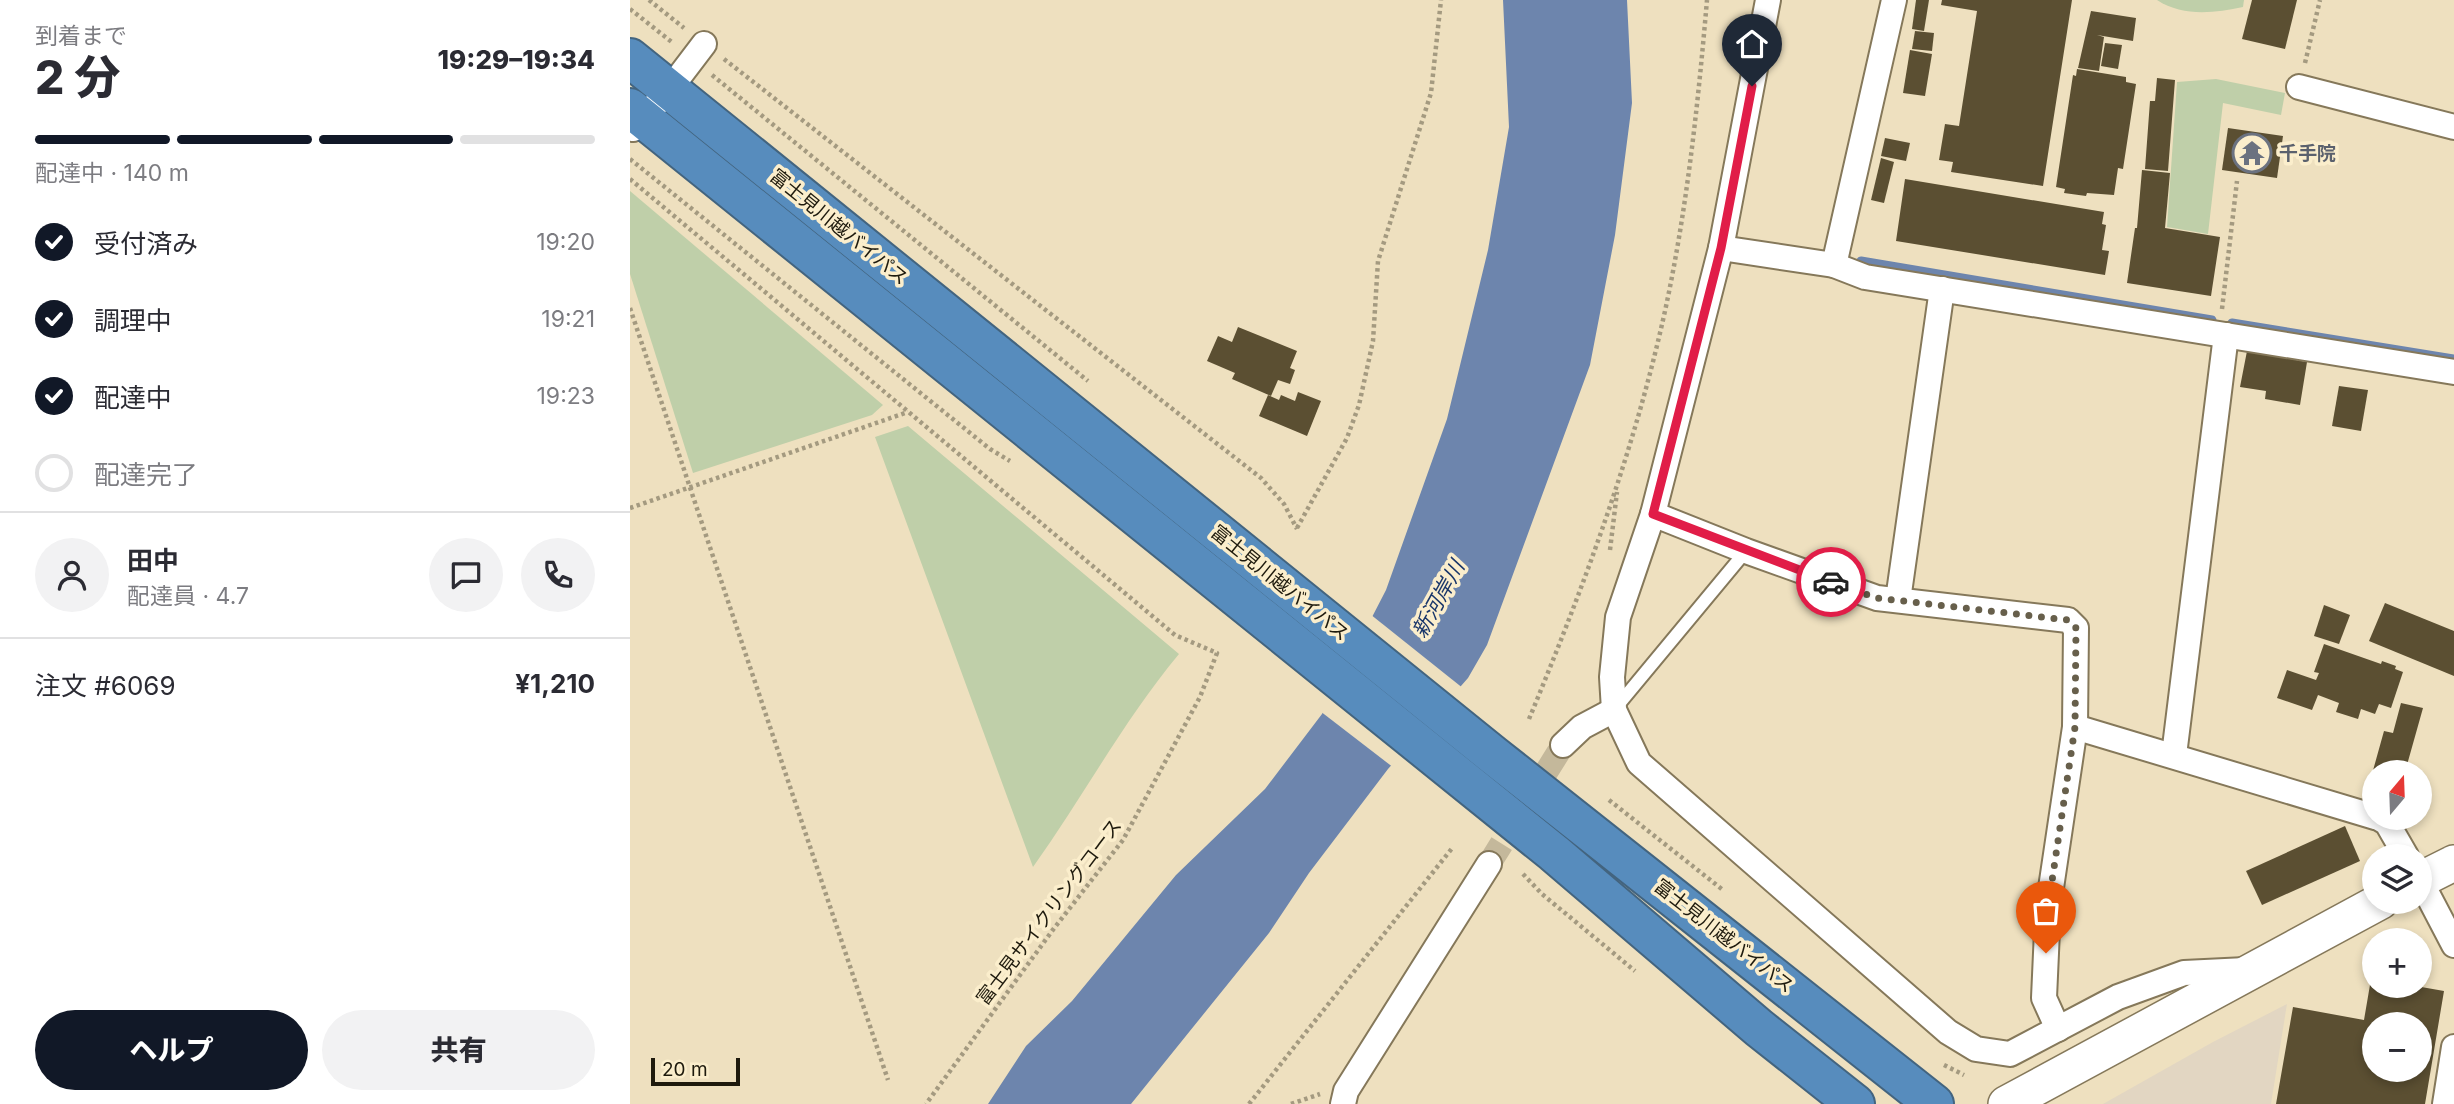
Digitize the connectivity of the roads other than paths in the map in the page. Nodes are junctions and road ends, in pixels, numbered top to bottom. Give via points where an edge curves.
1 (1768, 0) edge
2 (1894, 0) edge
3 (699, 52) road end
4 (630, 58) edge
5 (2300, 87) road end
6 (669, 90) junction
7 (634, 120) edge
8 (2454, 127) edge
9 (1721, 248) junction
10 (1834, 265) junction
11 (1942, 289) junction
12 (2223, 335) junction
13 (2454, 372) edge
14 (1653, 514) junction
15 (1746, 551) junction
16 (1898, 600) junction
17 (1614, 710) junction
18 (2075, 727) junction
19 (1563, 745) tunnel mouth
20 (2174, 755) junction
21 (2362, 813) edge
22 (2454, 863) edge
23 (1489, 864) tunnel mouth
24 (2432, 874) edge
25 (2432, 903) edge
26 (2362, 911) edge
27 (2454, 946) edge
28 (2255, 970) junction
29 (2058, 1029) junction
30 (2454, 1049) edge
31 (1343, 1104) edge
32 (1855, 1104) edge
33 (1934, 1104) edge
34 (2006, 1104) edge
35 (2445, 1104) edge

1 - 9 street
2 - 10 street
3 - 6 street
4 - 6 highway, 富士見川越バイパス
5 - 8 street
6 - 7 street
6 - 33 highway, 富士見川越バイパス via 1493,755
7 - 32 highway, 富士見川越バイパス via 1472,787
9 - 10 street
9 - 14 street
10 - 11 street via 1866,276
11 - 12 street
11 - 16 street
12 - 13 street
12 - 20 street
14 - 15 street
14 - 17 street via 1618,617
15 - 16 street via 1877,598
15 - 17 lane
16 - 18 street via 2068,620 2076,628
17 - 19 street via 1582,727
17 - 29 street via 1639,763 1948,1032 1976,1049 2010,1054
18 - 20 street
18 - 29 street via 2048,908 2044,998
20 - 21 street
22 - 24 street
23 - 31 street via 1346,1091
25 - 27 street
26 - 28 street
28 - 29 street via 2184,973 2118,997
28 - 34 street
30 - 35 street

